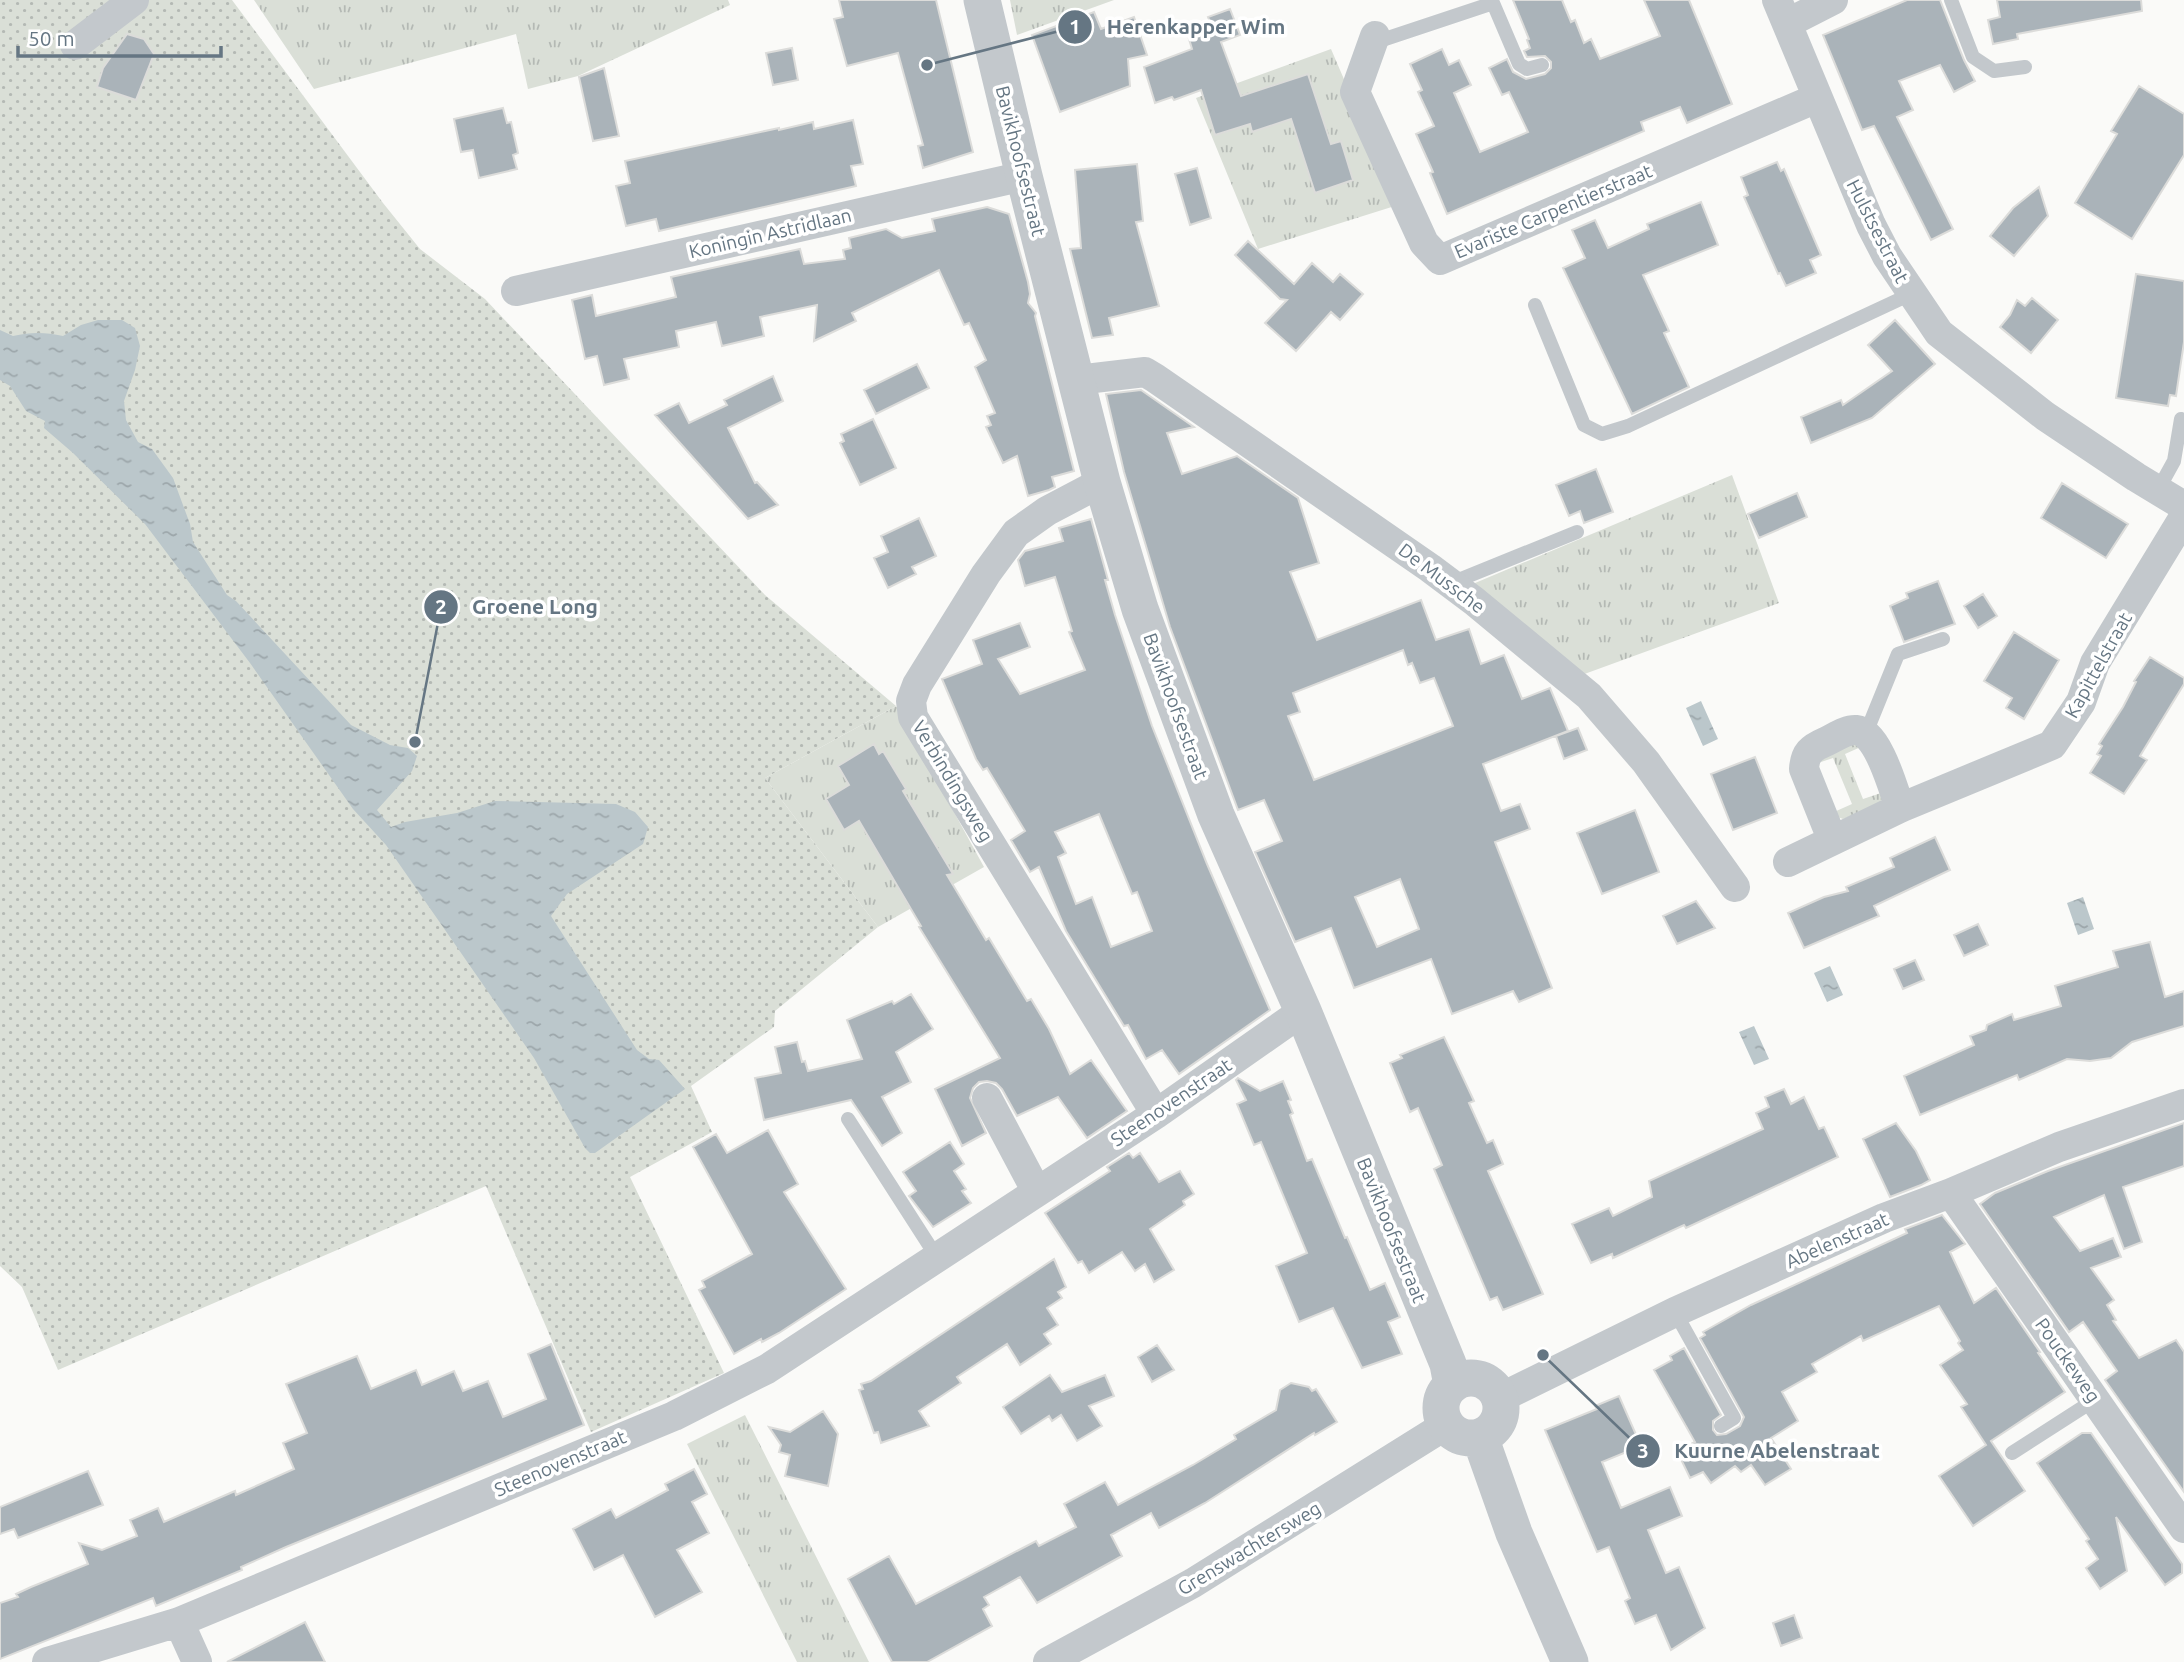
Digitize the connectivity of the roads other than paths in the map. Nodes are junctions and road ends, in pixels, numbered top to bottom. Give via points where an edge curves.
1 (134, 0) edge
2 (982, 0) edge
3 (1833, 0) edge
4 (1951, 0) edge
5 (1783, 11) edge
6 (1374, 39) joint
7 (75, 45) dead end
8 (1542, 65) dead end
9 (2025, 67) dead end
10 (1817, 98) junction
11 (1024, 176) junction
12 (516, 291) dead end
13 (1911, 294) junction
14 (1535, 305) dead end
15 (1077, 380) junction
16 (2181, 419) dead end
17 (1102, 482) junction
18 (2158, 490) junction
19 (2184, 506) edge
20 (2184, 517) edge
21 (1577, 532) dead end
22 (1455, 587) junction
23 (1943, 639) dead end
24 (1866, 733) junction
25 (1900, 808) junction
26 (1832, 839) junction
27 (1788, 862) dead end
28 (1735, 887) dead end
29 (1303, 1011) junction
30 (987, 1098) dead end
31 (2184, 1104) edge
32 (1156, 1114) junction
33 (848, 1119) dead end
34 (1037, 1192) junction
35 (1951, 1193) junction
36 (939, 1259) junction
37 (1675, 1312) junction
38 (1452, 1385) junction
39 (1500, 1398) junction
40 (2095, 1399) junction
41 (1446, 1425) junction
42 (1721, 1426) dead end
43 (1479, 1437) junction
44 (2012, 1453) dead end
45 (2184, 1528) edge
46 (179, 1622) junction
47 (47, 1662) edge
48 (197, 1662) edge
49 (1048, 1662) edge
50 (1570, 1662) edge

1 - 7 street
2 - 11 street, Bavikhoofsestraat
3 - 5 street
4 - 9 lane via 1973,57 1994,71
5 - 10 street, Hulstsestraat
6 - 8 lane via 1493,3 1519,64 1527,69
6 - 10 street, Evariste Carpentierstraat via 1355,92 1424,243 1440,260
10 - 13 street, Hulstsestraat via 1871,225
11 - 12 street, Koningin Astridlaan
11 - 15 street, Bavikhoofsestraat
13 - 14 lane via 1629,426 1602,434 1584,425
13 - 18 street, Hulstsestraat via 1939,333 2015,395
15 - 17 street, Bavikhoofsestraat
15 - 22 street, De Mussche via 1145,372 1156,378
16 - 18 lane via 2174,461
17 - 29 street, Bavikhoofsestraat via 1140,609 1216,815
17 - 32 street, Verbindingsweg via 1016,533 986,574 911,701 914,717
18 - 19 street, Hulstsestraat
20 - 25 street, Kapittelstraat via 2095,663 2081,702 2052,744
21 - 22 lane via 1461,579
22 - 28 street, De Mussche via 1588,696 1646,762
23 - 24 lane via 1898,654
24 - 25 street via 1875,743
24 - 26 street via 1853,729 1811,748 1805,759 1804,769
25 - 26 street, Kapittelstraat
26 - 27 street, Kapittelstraat
29 - 32 street, Steenovenstraat
29 - 38 street, Bavikhoofsestraat via 1448,1364
30 - 34 street
31 - 35 street, Abelenstraat via 2059,1147
32 - 34 street, Steenovenstraat
33 - 36 lane
34 - 36 street, Steenovenstraat
35 - 37 street, Abelenstraat via 1884,1218
35 - 40 street, Pouckeweg
36 - 46 street, Steenovenstraat via 767,1369 674,1416
37 - 39 street, Abelenstraat
37 - 42 lane via 1734,1418
38 - 39 street via 1479,1379
38 - 41 street via 1441,1404
39 - 43 street via 1498,1422
40 - 44 lane
40 - 45 street, Pouckeweg
41 - 43 street via 1455,1434
41 - 49 street, Grenswachtersweg via 1193,1583
43 - 50 street via 1514,1533
46 - 47 street, Steenovenstraat
46 - 48 street

